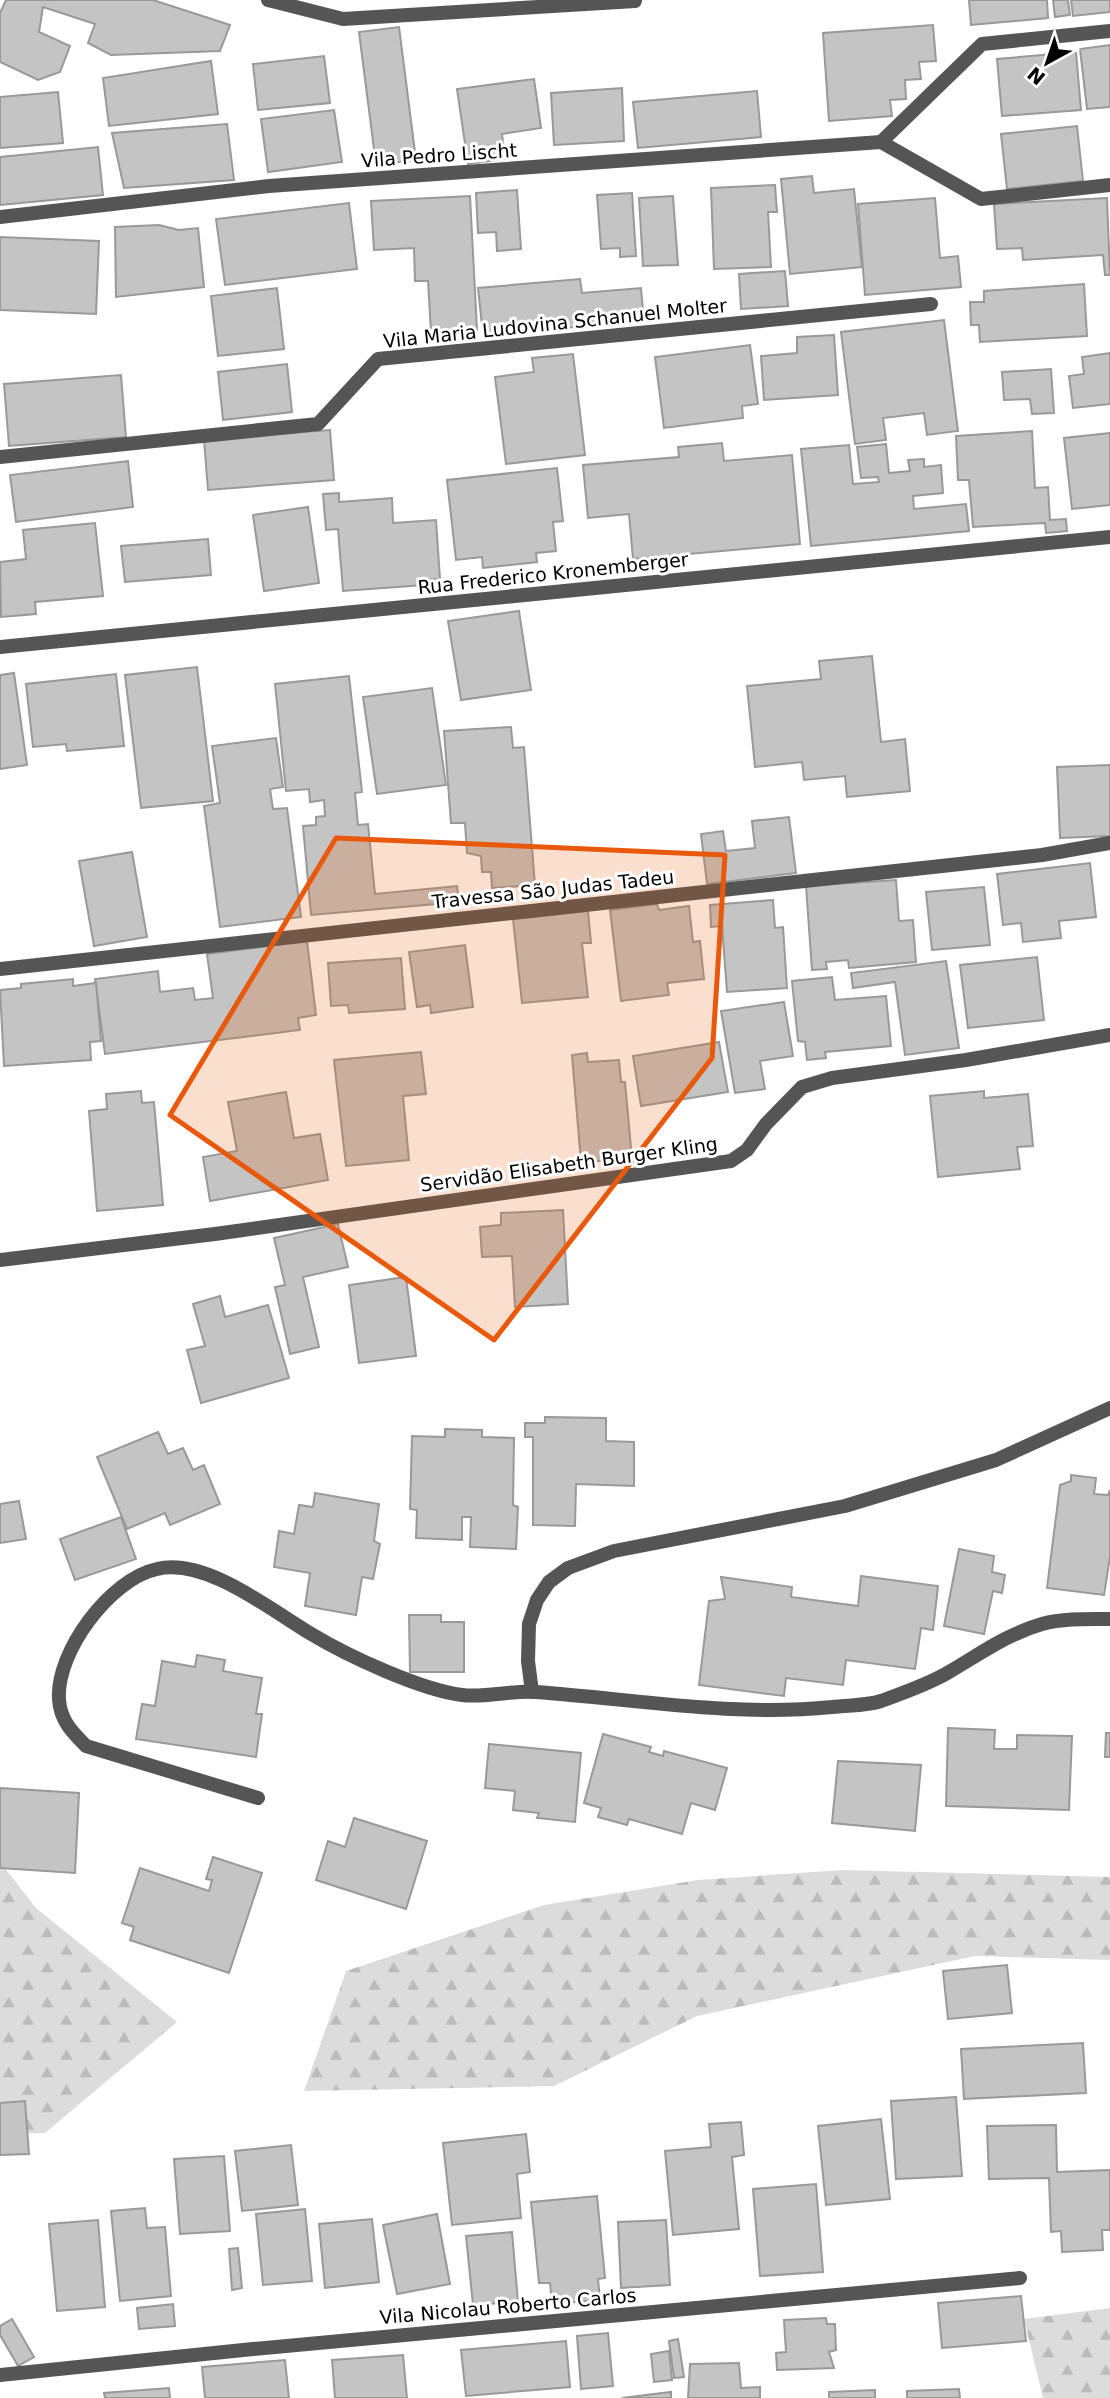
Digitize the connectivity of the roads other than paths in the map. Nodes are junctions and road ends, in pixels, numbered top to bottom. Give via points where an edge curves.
1 (268, 0) edge
2 (641, 1) edge
3 (1110, 31) edge
4 (881, 142) junction
5 (1110, 185) edge
6 (0, 217) edge
7 (931, 304) dead end
8 (0, 457) edge
9 (1110, 537) edge
10 (0, 647) edge
11 (1110, 843) edge
12 (0, 969) edge
13 (1110, 1035) edge
14 (0, 1260) edge
15 (1110, 1408) edge
16 (1110, 1619) edge
17 (532, 1692) junction
18 (258, 1798) dead end
19 (1020, 2278) dead end
20 (0, 2375) edge

1 - 2 street via 343,19
3 - 4 street via 982,44
4 - 5 street via 981,199
4 - 6 street, Vila Pedro Lischt via 269,186
7 - 8 street, Vila Maria Ludovina Schanuel Molter via 378,359 318,424
9 - 10 street, Rua Frederico Kronemberger
11 - 12 street, Travessa São Judas Tadeu via 1028,856
13 - 14 street, Servidão Elisabeth Burger Kling via 832,1078 802,1087 747,1150 731,1161
15 - 17 street via 996,1460 845,1506 614,1551 568,1567 543,1591 529,1624
16 - 17 street via 1045,1623 1002,1639 947,1674 878,1702 799,1710 706,1708
17 - 18 street via 462,1695 432,1687 314,1636 215,1578 182,1567 157,1569 125,1581 71,1647 61,1674 59,1701 67,1727 86,1746
19 - 20 street, Vila Nicolau Roberto Carlos

